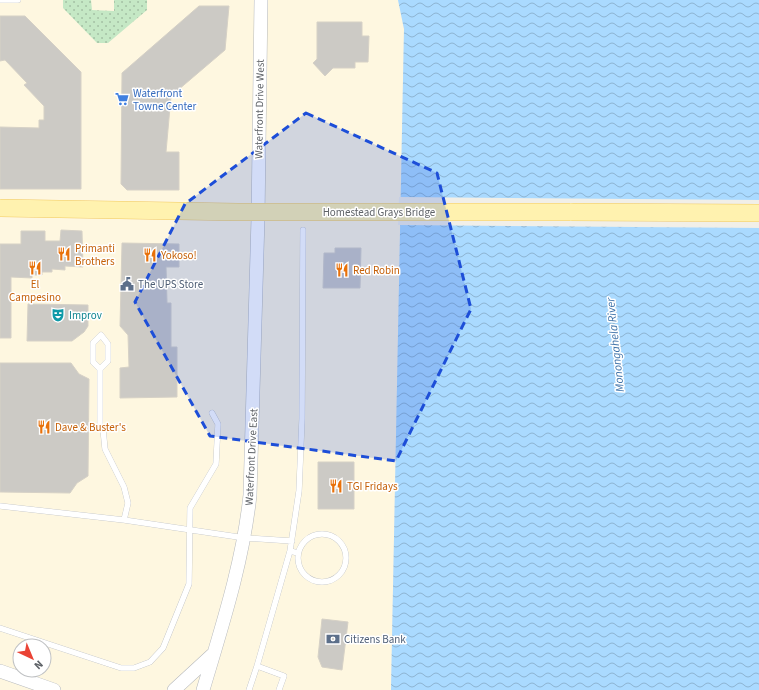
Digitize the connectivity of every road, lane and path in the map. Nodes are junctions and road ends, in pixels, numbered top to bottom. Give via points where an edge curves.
1 (0, 0) edge
2 (18, 0) edge
3 (261, 0) edge
4 (0, 208) edge
5 (759, 213) edge
6 (258, 218) joint
7 (303, 230) dead end
8 (100, 369) junction
9 (212, 413) dead end
10 (0, 506) edge
11 (124, 520) junction
12 (189, 530) junction
13 (245, 538) junction
14 (292, 540) junction
15 (290, 551) junction
16 (298, 553) junction
17 (0, 628) edge
18 (214, 654) junction
19 (257, 666) junction
20 (0, 671) edge
21 (54, 690) edge
22 (174, 690) edge
23 (203, 690) edge
24 (249, 690) edge
25 (279, 690) edge

1 - 2 lane
3 - 6 street, Waterfront Drive West
4 - 5 main road, Homestead Grays Bridge, bridge via 238,212
6 - 13 street, Waterfront Drive East via 250,495
7 - 14 lane via 302,419 299,491
8 - 8 lane via 108,361 108,344 101,335 93,343 93,362
8 - 11 lane via 100,428 103,430 105,449 124,487 128,503
9 - 12 lane via 218,424 216,464 190,508
10 - 11 lane
11 - 12 lane
12 - 13 lane
12 - 17 lane via 189,584 163,648 150,662 134,668 121,668
13 - 14 lane
13 - 18 street, Waterfront Drive East
14 - 15 lane
15 - 16 lane
15 - 19 lane
16 - 16 lane via 299,568 310,580 325,583 340,576 347,562 346,550 339,539 327,533 314,534 304,541
18 - 22 street
18 - 23 street, Waterfront Drive East
19 - 24 lane
19 - 25 lane via 284,676
20 - 21 street

